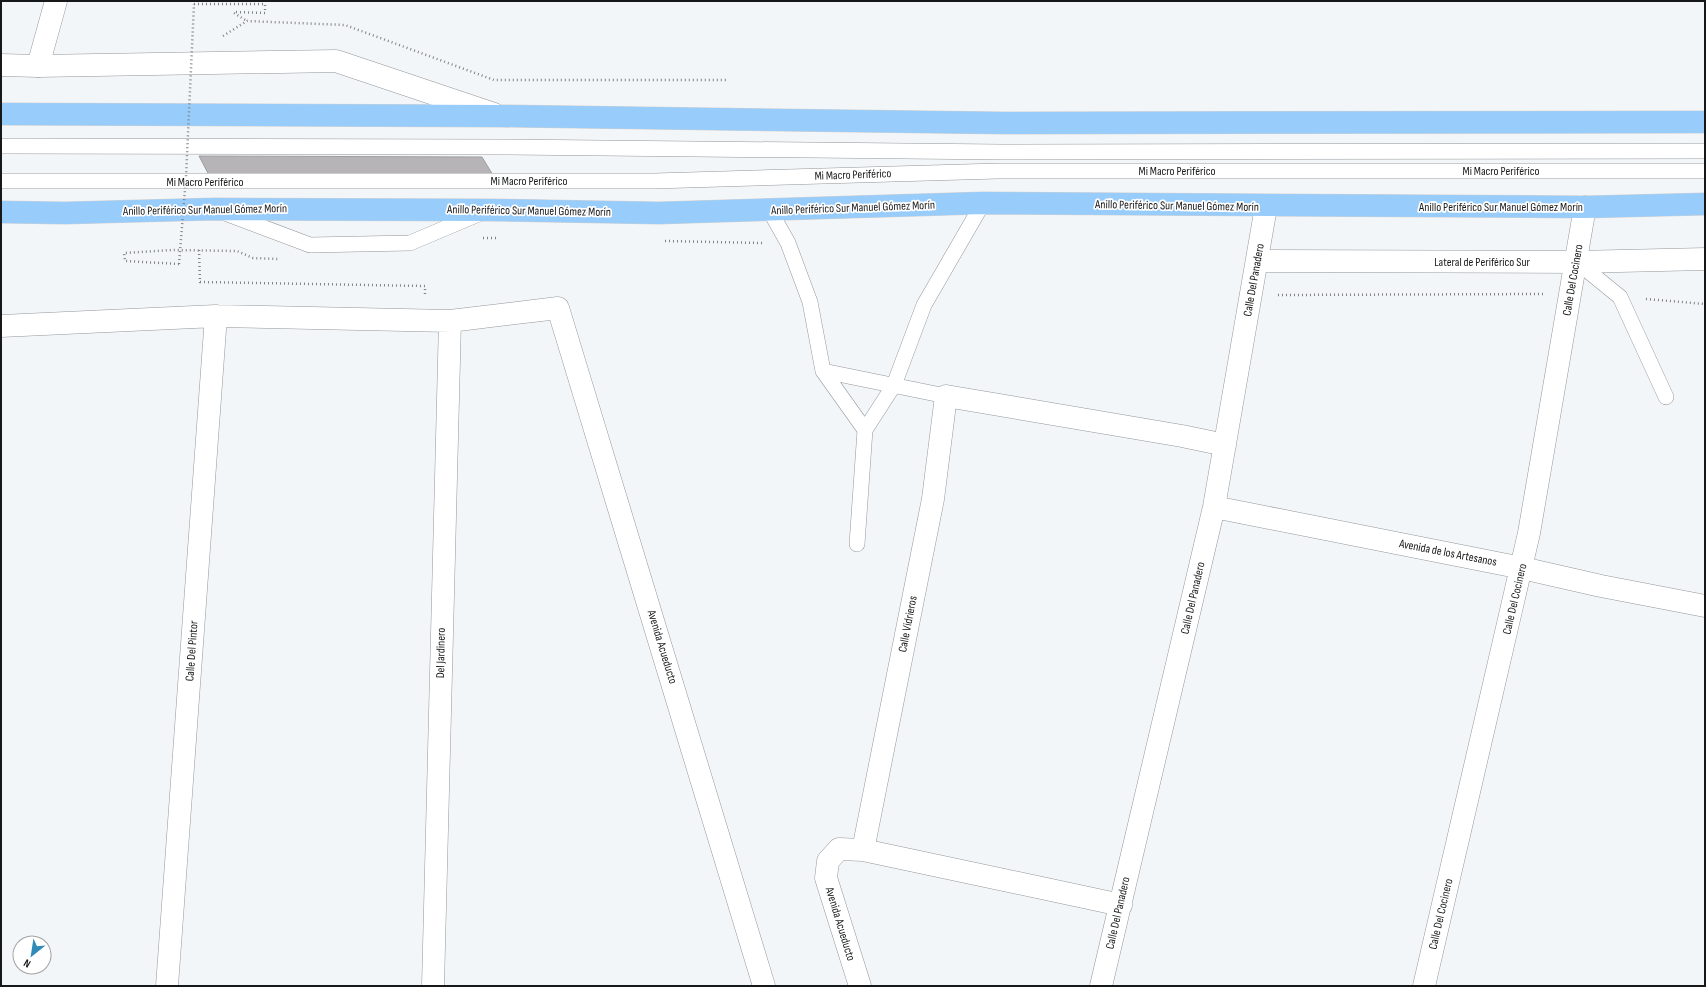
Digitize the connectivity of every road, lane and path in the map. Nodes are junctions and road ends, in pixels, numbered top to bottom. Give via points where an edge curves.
1 (56, 1) edge
2 (247, 21) dead end
3 (1, 65) edge
4 (38, 66) junction
5 (494, 80) dead end
6 (728, 80) dead end
7 (1, 114) edge
8 (501, 116) junction
9 (1705, 122) edge
10 (1, 146) edge
11 (1705, 152) edge
12 (1705, 171) edge
13 (1, 181) edge
14 (983, 204) junction
15 (1705, 204) edge
16 (1266, 206) junction
17 (1585, 207) junction
18 (215, 209) junction
19 (490, 210) junction
20 (770, 211) junction
21 (1, 212) edge
22 (65, 212) junction
23 (1, 227) edge
24 (667, 241) dead end
25 (788, 243) junction
26 (172, 250) dead end
27 (199, 250) dead end
28 (1705, 259) edge
29 (1258, 261) junction
30 (1577, 262) junction
31 (1570, 294) junction
32 (1251, 295) junction
33 (1620, 297) junction
34 (1705, 304) edge
35 (216, 316) junction
36 (426, 320) junction
37 (450, 321) junction
38 (1, 326) edge
39 (823, 371) junction
40 (894, 385) junction
41 (946, 396) junction
42 (1666, 397) dead end
43 (865, 430) junction
44 (1225, 445) junction
45 (1214, 507) junction
46 (857, 544) dead end
47 (1522, 568) junction
48 (1705, 606) edge
49 (862, 850) junction
50 (1121, 904) junction
51 (167, 986) edge
52 (433, 986) edge
53 (764, 986) edge
54 (860, 986) edge
55 (1101, 986) edge
56 (1424, 986) edge

1 - 4 street
2 - 26 path, bridge via 234,12 265,13 266,4 194,4 179,264 125,261 124,253
3 - 4 street
4 - 8 street via 336,60
5 - 6 path
7 - 8 highway
8 - 9 highway via 1003,123
10 - 11 lane, Mi Macro Periférico via 1001,152
12 - 13 lane, Mi Macro Periférico via 998,171 654,181
14 - 16 highway, Anillo Periférico Sur Manuel Gómez Morín
14 - 20 highway, Anillo Periférico Sur Manuel Gómez Morín
14 - 40 lane via 924,305
15 - 17 highway, Anillo Periférico Sur Manuel Gómez Morín
16 - 17 highway, Anillo Periférico Sur Manuel Gómez Morín
16 - 29 street, Calle Del Panadero
17 - 30 street, Calle Del Cocinero
18 - 19 highway, Anillo Periférico Sur Manuel Gómez Morín
18 - 19 lane via 310,245 410,244
18 - 22 highway, Anillo Periférico Sur Manuel Gómez Morín
19 - 20 highway, Anillo Periférico Sur Manuel Gómez Morín via 659,213
20 - 25 lane
21 - 22 highway, Anillo Periférico Sur Manuel Gómez Morín
22 - 23 highway
24 - 25 path
25 - 39 lane via 810,302
27 - 36 path via 200,282 425,286
28 - 30 street, Lateral de Periférico Sur
29 - 30 street, Lateral de Periférico Sur
29 - 32 street, Calle Del Panadero
30 - 31 street, Calle Del Cocinero
30 - 33 lane
31 - 32 path
31 - 47 street, Calle Del Cocinero
32 - 44 street, Calle Del Panadero
33 - 34 path
33 - 42 lane
35 - 36 street
35 - 38 street
35 - 51 street, Calle Del Pintor
36 - 37 street
37 - 52 street, Del Jardinero
37 - 53 street, Avenida Acueducto via 558,308
39 - 40 lane
39 - 43 lane
40 - 41 lane
40 - 43 lane
41 - 44 street
41 - 49 street, Calle Vidrieros via 933,499
43 - 46 lane
44 - 45 street, Calle Del Panadero
45 - 47 street, Avenida de los Artesanos
45 - 50 street, Calle Del Panadero
47 - 48 street, Avenida de los Artesanos
47 - 56 street, Calle Del Cocinero
49 - 50 street
49 - 54 street, Avenida Acueducto via 839,850 828,861 826,878
50 - 55 street, Calle Del Panadero

